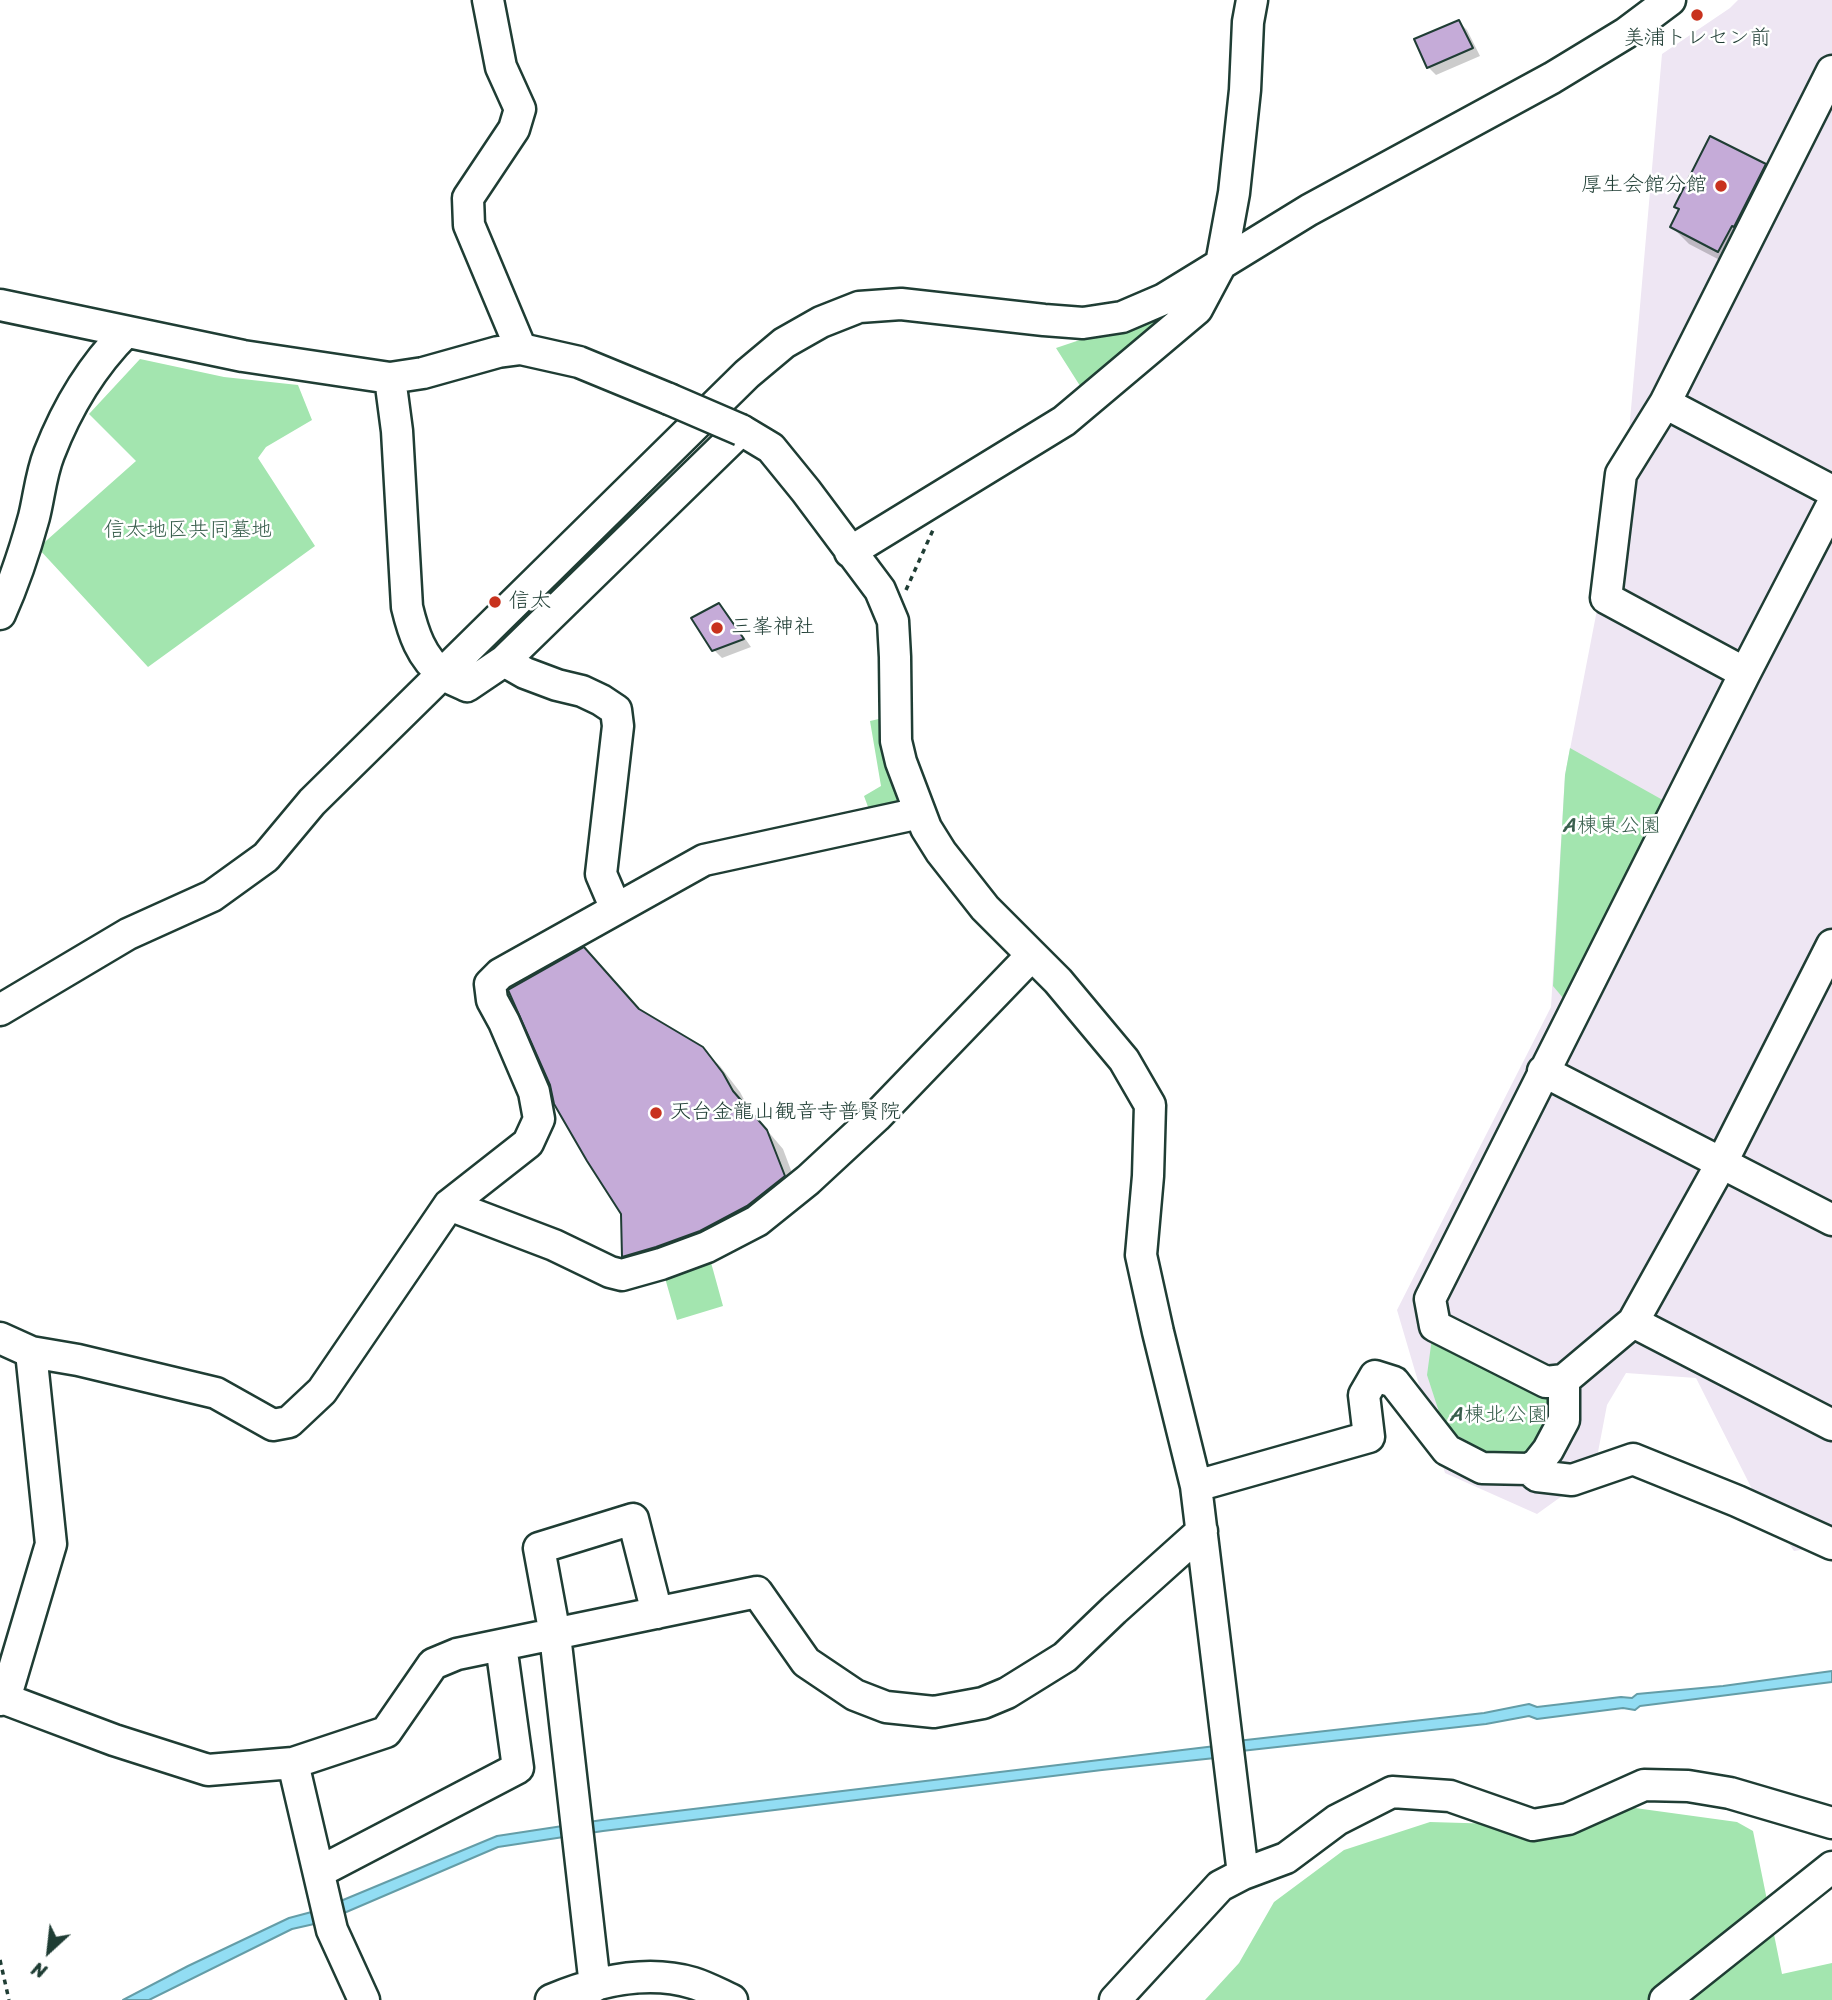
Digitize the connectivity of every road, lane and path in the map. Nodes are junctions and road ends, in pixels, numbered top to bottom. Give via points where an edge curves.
1 (488, 0) edge
2 (1252, 0) edge
3 (1670, 0) edge
4 (1832, 73) edge
5 (1221, 264) junction
6 (0, 305) edge
7 (126, 332) junction
8 (521, 349) junction
9 (390, 378) junction
10 (1665, 403) junction
11 (741, 429) junction
12 (1832, 491) edge
13 (1832, 505) edge
14 (936, 526) dead end
15 (850, 552) junction
16 (0, 614) edge
17 (893, 621) junction
18 (505, 661) junction
19 (1745, 673) junction
20 (443, 674) junction
21 (920, 813) junction
22 (616, 909) junction
23 (1832, 945) edge
24 (1032, 955) junction
25 (0, 1010) edge
26 (1543, 1071) junction
27 (1721, 1164) junction
28 (449, 1205) junction
29 (1832, 1220) edge
30 (1633, 1322) junction
31 (0, 1338) edge
32 (31, 1352) junction
33 (1563, 1380) junction
34 (1832, 1425) edge
35 (1529, 1469) junction
36 (1196, 1486) junction
37 (1202, 1531) junction
38 (1832, 1544) edge
39 (657, 1613) junction
40 (555, 1634) junction
41 (501, 1645) junction
42 (3, 1699) edge
43 (293, 1763) junction
44 (1832, 1823) edge
45 (1832, 1867) edge
46 (1244, 1874) junction
47 (325, 1899) junction
48 (0, 1960) edge
49 (595, 1986) junction
50 (9, 2000) edge
51 (364, 2000) edge
52 (551, 2000) edge
53 (732, 2000) edge
54 (1115, 2000) edge
55 (1665, 2000) edge

1 - 8 street via 501,67 520,110 514,129 468,198 470,225
2 - 5 street via 1234,193
3 - 5 street via 1552,78 1309,210
4 - 10 street
5 - 15 street via 1197,309 1063,421
5 - 20 street via 1164,299 1122,317 1083,323 901,304 859,307 821,321 784,342 747,374
6 - 7 street
7 - 9 street via 243,356
7 - 16 street via 108,350 72,405 48,456 33,519
8 - 9 street
8 - 11 street, bridge via 579,362
9 - 20 street via 407,607 425,656
10 - 12 street
10 - 19 street via 1621,474 1606,598
11 - 15 street via 771,448
11 - 18 street
13 - 19 street
14 - 17 path
15 - 17 street via 880,590
17 - 21 street via 896,741
18 - 20 street via 467,686
18 - 22 street via 524,673 582,691 616,710 601,874
19 - 26 street
20 - 25 street via 312,802 266,858 212,896 128,934
21 - 22 street via 704,860
21 - 24 street via 941,852 978,899
22 - 28 street via 490,984 492,1000 534,1092 539,1119 528,1143
23 - 27 street
24 - 28 street via 808,1181 757,1221 707,1248 622,1275
24 - 36 street via 1124,1060 1150,1105 1141,1255
26 - 27 street
26 - 33 street via 1430,1298 1435,1326 1546,1382
27 - 29 street
27 - 30 street
28 - 32 street via 323,1391 289,1422 273,1425 216,1393
30 - 33 street
30 - 34 street
31 - 32 street
32 - 42 street via 51,1544
33 - 35 street via 1564,1420 1548,1450
35 - 36 street via 1482,1468 1447,1450 1394,1382 1375,1376 1363,1395 1369,1437
35 - 38 street via 1537,1476 1572,1479 1633,1459
36 - 37 street
37 - 39 street via 1065,1657 1007,1693 983,1703 934,1712 887,1707 855,1695 806,1662 757,1592
37 - 46 street
39 - 40 street
39 - 40 street via 633,1519 539,1548
40 - 41 street
40 - 49 street
41 - 43 street via 433,1664 386,1732
41 - 47 street via 518,1768
42 - 43 street via 208,1770
43 - 47 street
44 - 46 street via 1730,1793 1688,1786 1644,1785 1568,1819 1533,1825 1450,1796 1392,1793 1338,1820 1286,1857
45 - 55 street
46 - 54 street via 1220,1886
47 - 51 street
48 - 50 path
49 - 52 street
49 - 53 street via 646,1976 692,1983

